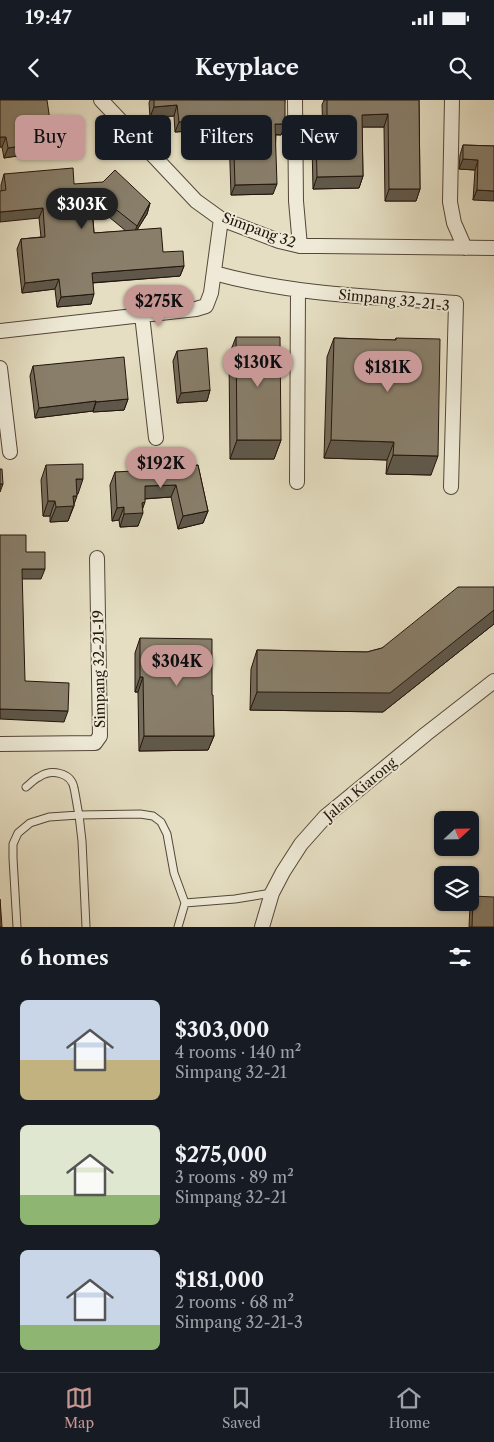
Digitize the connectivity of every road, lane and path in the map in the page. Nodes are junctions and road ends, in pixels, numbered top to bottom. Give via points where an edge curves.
1 (101, 100) edge
2 (295, 100) edge
3 (452, 100) edge
4 (221, 218) junction
5 (300, 246) junction
6 (465, 248) junction
7 (494, 248) edge
8 (214, 273) junction
9 (298, 291) junction
10 (142, 315) junction
11 (0, 331) edge
12 (0, 368) edge
13 (156, 438) dead end
14 (10, 452) dead end
15 (297, 482) dead end
16 (451, 487) dead end
17 (97, 558) dead end
18 (494, 681) edge
19 (0, 744) edge
20 (26, 787) dead end
21 (79, 815) junction
22 (272, 893) junction
23 (185, 903) junction
24 (17, 927) edge
25 (86, 927) edge
26 (178, 927) edge
27 (262, 927) edge

1 - 4 street, Simpang 32 via 196,201
2 - 5 street
3 - 6 street via 450,202 454,223
4 - 5 street, Simpang 32
4 - 8 street
5 - 6 street, Simpang 32
6 - 7 street, Simpang 32
8 - 9 street, Simpang 32-21-3
8 - 10 street via 206,306
9 - 15 street
9 - 16 street, Simpang 32-21-3 via 456,303
10 - 11 street
10 - 13 street
12 - 14 street
17 - 19 street, Simpang 32-21-19 via 100,736 96,743
18 - 22 street, Jalan Kiarong via 325,817 301,844
20 - 21 lane via 50,772 68,776 74,786
21 - 23 lane via 140,814 153,816 161,822
21 - 24 lane via 49,817 30,823 18,833 13,844
21 - 25 lane
22 - 23 lane via 235,900
22 - 27 street, Jalan Kiarong
23 - 26 lane

